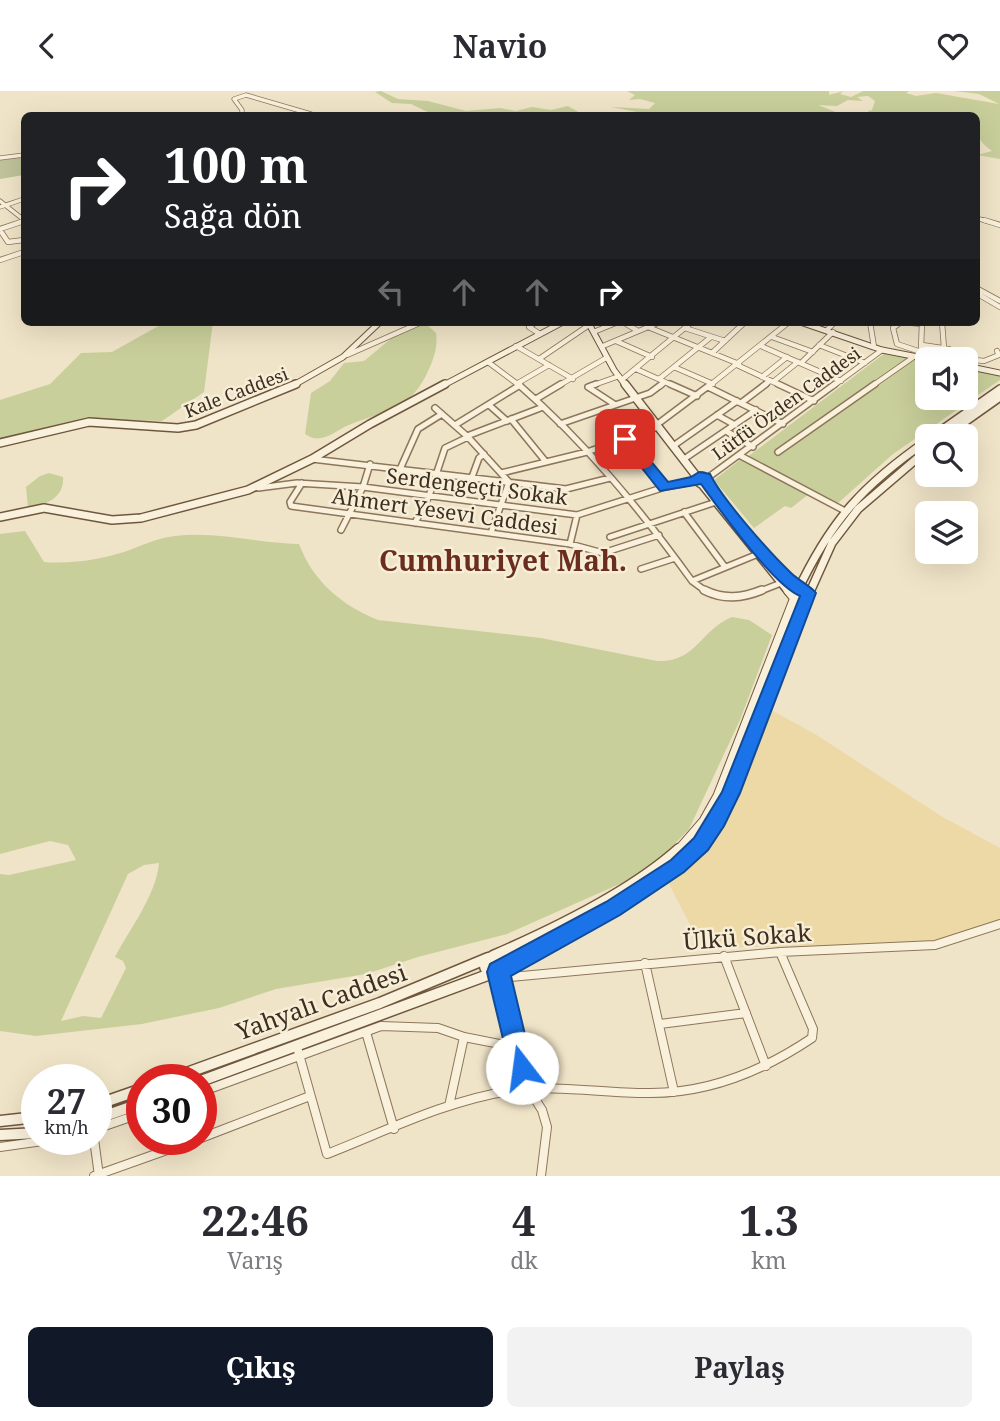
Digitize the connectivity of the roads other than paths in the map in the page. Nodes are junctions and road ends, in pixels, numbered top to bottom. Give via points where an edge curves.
1 (242, 112) edge
2 (304, 112) edge
3 (21, 156) edge
4 (0, 158) edge
5 (21, 197) edge
6 (0, 201) edge
7 (3, 206) edge
8 (21, 220) edge
9 (980, 220) edge
10 (21, 223) edge
11 (1000, 225) edge
12 (1, 230) edge
13 (21, 240) edge
14 (21, 254) edge
15 (0, 260) edge
16 (980, 292) edge
17 (1000, 304) edge
18 (377, 326) edge
19 (413, 326) edge
20 (530, 326) edge
21 (555, 326) edge
22 (586, 326) edge
23 (591, 326) edge
24 (592, 326) edge
25 (608, 326) edge
26 (630, 326) edge
27 (687, 326) edge
28 (741, 326) edge
29 (784, 326) edge
30 (813, 326) edge
31 (833, 326) edge
32 (871, 326) edge
33 (896, 326) edge
34 (922, 326) edge
35 (942, 326) edge
36 (648, 327) joint
37 (685, 328) junction
38 (596, 331) junction
39 (638, 331) junction
40 (830, 331) junction
41 (540, 334) junction
42 (711, 337) junction
43 (772, 337) junction
44 (674, 338) junction
45 (616, 341) junction
46 (725, 341) junction
47 (819, 345) junction
48 (922, 345) joint
49 (516, 346) junction
50 (603, 346) junction
51 (761, 346) junction
52 (698, 347) junction
53 (874, 347) junction
54 (937, 347) edge
55 (944, 347) edge
56 (882, 350) junction
57 (813, 352) junction
58 (997, 352) dead end
59 (712, 353) junction
60 (915, 353) edge
61 (347, 355) junction
62 (915, 355) edge
63 (652, 357) junction
64 (787, 357) junction
65 (606, 358) junction
66 (538, 359) junction
67 (915, 360) edge
68 (978, 360) edge
69 (488, 362) junction
70 (799, 363) junction
71 (865, 363) junction
72 (549, 365) junction
73 (738, 365) junction
74 (674, 366) junction
75 (978, 368) edge
76 (636, 369) junction
77 (1000, 373) edge
78 (622, 377) junction
79 (762, 377) junction
80 (573, 379) junction
81 (662, 380) junction
82 (772, 381) junction
83 (841, 381) junction
84 (519, 384) junction
85 (711, 385) junction
86 (1000, 389) edge
87 (697, 395) junction
88 (636, 396) junction
89 (1000, 397) edge
90 (536, 399) junction
91 (814, 401) junction
92 (739, 402) junction
93 (614, 404) junction
94 (489, 405) junction
95 (543, 407) junction
96 (435, 408) dead end
97 (756, 411) junction
98 (442, 414) junction
99 (717, 415) junction
100 (509, 420) junction
101 (560, 424) junction
102 (783, 424) junction
103 (950, 424) edge
104 (962, 424) edge
105 (455, 425) junction
106 (659, 425) junction
107 (735, 425) junction
108 (726, 431) junction
109 (468, 437) junction
110 (625, 439) junction
111 (0, 443) edge
112 (676, 444) junction
113 (753, 447) junction
114 (915, 450) edge
115 (587, 452) junction
116 (779, 452) dead end
117 (484, 454) junction
118 (741, 456) junction
119 (687, 457) junction
120 (312, 459) junction
121 (915, 459) edge
122 (546, 462) junction
123 (370, 464) junction
124 (401, 467) junction
125 (435, 472) junction
126 (501, 473) junction
127 (472, 477) junction
128 (610, 478) junction
129 (702, 480) junction
130 (509, 482) junction
131 (302, 483) junction
132 (363, 487) junction
133 (665, 488) junction
134 (248, 489) junction
135 (429, 496) junction
136 (631, 498) junction
137 (716, 502) junction
138 (502, 506) junction
139 (845, 511) junction
140 (684, 512) junction
141 (349, 513) junction
142 (3, 515) edge
143 (577, 515) junction
144 (650, 522) junction
145 (415, 523) junction
146 (341, 530) dead end
147 (491, 533) junction
148 (659, 535) junction
149 (610, 537) dead end
150 (570, 544) junction
151 (758, 554) junction
152 (676, 558) junction
153 (725, 568) junction
154 (642, 569) dead end
155 (806, 572) junction
156 (782, 578) junction
157 (692, 581) junction
158 (795, 593) junction
159 (806, 598) junction
160 (1000, 924) edge
161 (780, 952) junction
162 (491, 957) junction
163 (724, 957) junction
164 (645, 963) junction
165 (498, 973) junction
166 (746, 1013) junction
167 (660, 1024) junction
168 (366, 1032) junction
169 (464, 1037) junction
170 (515, 1047) junction
171 (298, 1052) junction
172 (211, 1064) edge
173 (766, 1066) junction
174 (217, 1076) edge
175 (217, 1085) edge
176 (528, 1088) junction
177 (674, 1091) junction
178 (310, 1096) junction
179 (449, 1105) junction
180 (21, 1119) edge
181 (0, 1121) edge
182 (394, 1129) junction
183 (217, 1132) edge
184 (21, 1134) edge
185 (0, 1135) edge
186 (21, 1144) edge
187 (0, 1147) edge
188 (95, 1155) edge
189 (154, 1155) edge
190 (97, 1175) edge
191 (541, 1176) edge

1 - 2 street via 234,99 246,95
3 - 4 street
5 - 7 street
6 - 7 street
7 - 8 street
9 - 11 street
10 - 12 street
12 - 13 street via 8,242
14 - 15 street
16 - 17 street
18 - 61 main road, Kale Caddesi
19 - 61 street
20 - 41 street
21 - 41 main road
22 - 66 street
23 - 65 main road
24 - 38 main road
25 - 38 street
26 - 39 street
27 - 37 street
28 - 46 street
29 - 43 street
30 - 40 main road
31 - 40 street
32 - 53 street, Lütfü Özden Caddesi
33 - 60 street via 897,344
34 - 48 street
35 - 55 street
36 - 39 street
36 - 44 street
37 - 42 street
37 - 44 street
38 - 50 main road
39 - 45 street
40 - 47 street
40 - 53 main road
41 - 49 main road
42 - 46 street
42 - 52 street
43 - 51 street
43 - 57 street
44 - 52 street
44 - 63 street
45 - 50 street
45 - 63 street
46 - 59 street
47 - 57 street
47 - 71 street
48 - 54 street
49 - 66 street
49 - 69 main road
50 - 78 main road
51 - 64 street
51 - 73 street
52 - 59 street
52 - 74 street
53 - 56 main road
56 - 62 main road
56 - 71 street, Lütfü Özden Caddesi
57 - 70 street
58 - 68 street via 999,355
59 - 73 street
61 - 111 main road, Kale Caddesi via 307,379 196,425 178,428 89,422
63 - 76 street
64 - 70 street
64 - 79 street
65 - 78 main road
65 - 80 street
66 - 72 street
67 - 116 street
69 - 84 street
69 - 120 main road
70 - 82 street
70 - 83 street
71 - 83 street, Lütfü Özden Caddesi
72 - 80 street
72 - 84 street
73 - 79 street
73 - 85 street
74 - 81 street
74 - 85 street
75 - 77 main road
76 - 78 street
76 - 81 street
78 - 88 main road
78 - 93 street via 588,386
79 - 82 street
80 - 90 street
81 - 87 street
81 - 88 street via 652,392
82 - 91 street
82 - 92 street
83 - 91 street, Lütfü Özden Caddesi
84 - 90 street
84 - 94 street
85 - 87 street
85 - 92 street
86 - 103 main road
87 - 106 street
88 - 93 street
88 - 106 main road
89 - 104 main road
90 - 95 street
91 - 102 street, Lütfü Özden Caddesi
92 - 97 street
92 - 99 street
93 - 101 street
94 - 100 street
94 - 105 street
95 - 100 street
95 - 101 street
96 - 98 street
97 - 102 street
97 - 107 street
98 - 105 street
98 - 124 street via 418,429
99 - 107 street
99 - 112 street
100 - 109 street
100 - 122 street
101 - 115 street
102 - 113 street, Lütfü Özden Caddesi
105 - 109 street
106 - 110 street
106 - 112 main road
106 - 129 main road
107 - 108 street
108 - 113 street
108 - 119 street
109 - 117 street
109 - 125 street via 446,446
110 - 115 street
110 - 133 street
112 - 119 main road
113 - 118 street, Lütfü Özden Caddesi
114 - 139 main road, Yahyalı Caddesi
115 - 122 street
115 - 128 street
117 - 126 street
117 - 127 street
118 - 129 street, Lütfü Özden Caddesi
118 - 139 street
119 - 129 main road
120 - 123 street
120 - 134 main road
121 - 159 main road, Yahyalı Caddesi via 845,523
122 - 126 street
123 - 124 street
123 - 132 street
124 - 125 street
125 - 127 street
125 - 135 street
126 - 130 street
127 - 130 street
128 - 130 street via 568,489
128 - 136 street
129 - 133 street, Serdengeçti Sokak
129 - 137 main road
129 - 156 main road
130 - 138 street
131 - 132 street, Serdengeçti Sokak
131 - 134 street, Serdengeçti Sokak
131 - 141 street, Ahmert Yesevi Caddesi via 291,506
132 - 135 street, Serdengeçti Sokak
132 - 141 street
133 - 136 street, Serdengeçti Sokak
134 - 142 main road via 133,519 112,520 44,508
135 - 138 street, Serdengeçti Sokak
135 - 145 street
136 - 143 street, Serdengeçti Sokak
136 - 144 street
137 - 140 street
137 - 151 main road
138 - 143 street, Serdengeçti Sokak
138 - 147 street
139 - 155 main road, Yahyalı Caddesi
140 - 144 street
140 - 153 street
141 - 145 street, Ahmert Yesevi Caddesi
141 - 146 street
143 - 150 street
144 - 148 street
144 - 149 street
145 - 147 street, Ahmert Yesevi Caddesi
147 - 150 street, Ahmert Yesevi Caddesi
148 - 150 street, Ahmert Yesevi Caddesi via 603,553
148 - 152 street
151 - 153 street
151 - 156 main road
152 - 154 street
152 - 157 street
153 - 157 street
155 - 156 main road
155 - 158 main road, Yahyalı Caddesi
156 - 157 street via 741,598 707,595
156 - 158 main road
158 - 159 main road
158 - 162 main road, Yahyalı Caddesi via 725,778 694,835 646,875 563,924
159 - 165 main road, Yahyalı Caddesi via 730,793 701,844 678,866 617,906
160 - 161 street, Ülkü Sokak via 935,945
161 - 163 street, Ülkü Sokak
161 - 173 street via 814,1034
162 - 165 main road via 486,969
162 - 172 main road, Yahyalı Caddesi
163 - 164 street, Ülkü Sokak
163 - 166 street
164 - 165 street, Ülkü Sokak
164 - 167 street
165 - 170 street
165 - 171 main road, Yahyalı Caddesi
166 - 167 street
166 - 173 street
167 - 177 street
168 - 169 street via 381,1026 438,1028
168 - 171 street
168 - 182 street
169 - 170 street
169 - 179 street
170 - 176 street
171 - 174 main road, Yahyalı Caddesi
171 - 175 street
171 - 178 street
173 - 177 street via 715,1085
176 - 177 street
176 - 179 street
176 - 191 street via 547,1127
178 - 182 street via 327,1154
178 - 183 street
179 - 182 street
180 - 181 main road
184 - 185 main road
186 - 187 street
188 - 190 street
189 - 190 street

